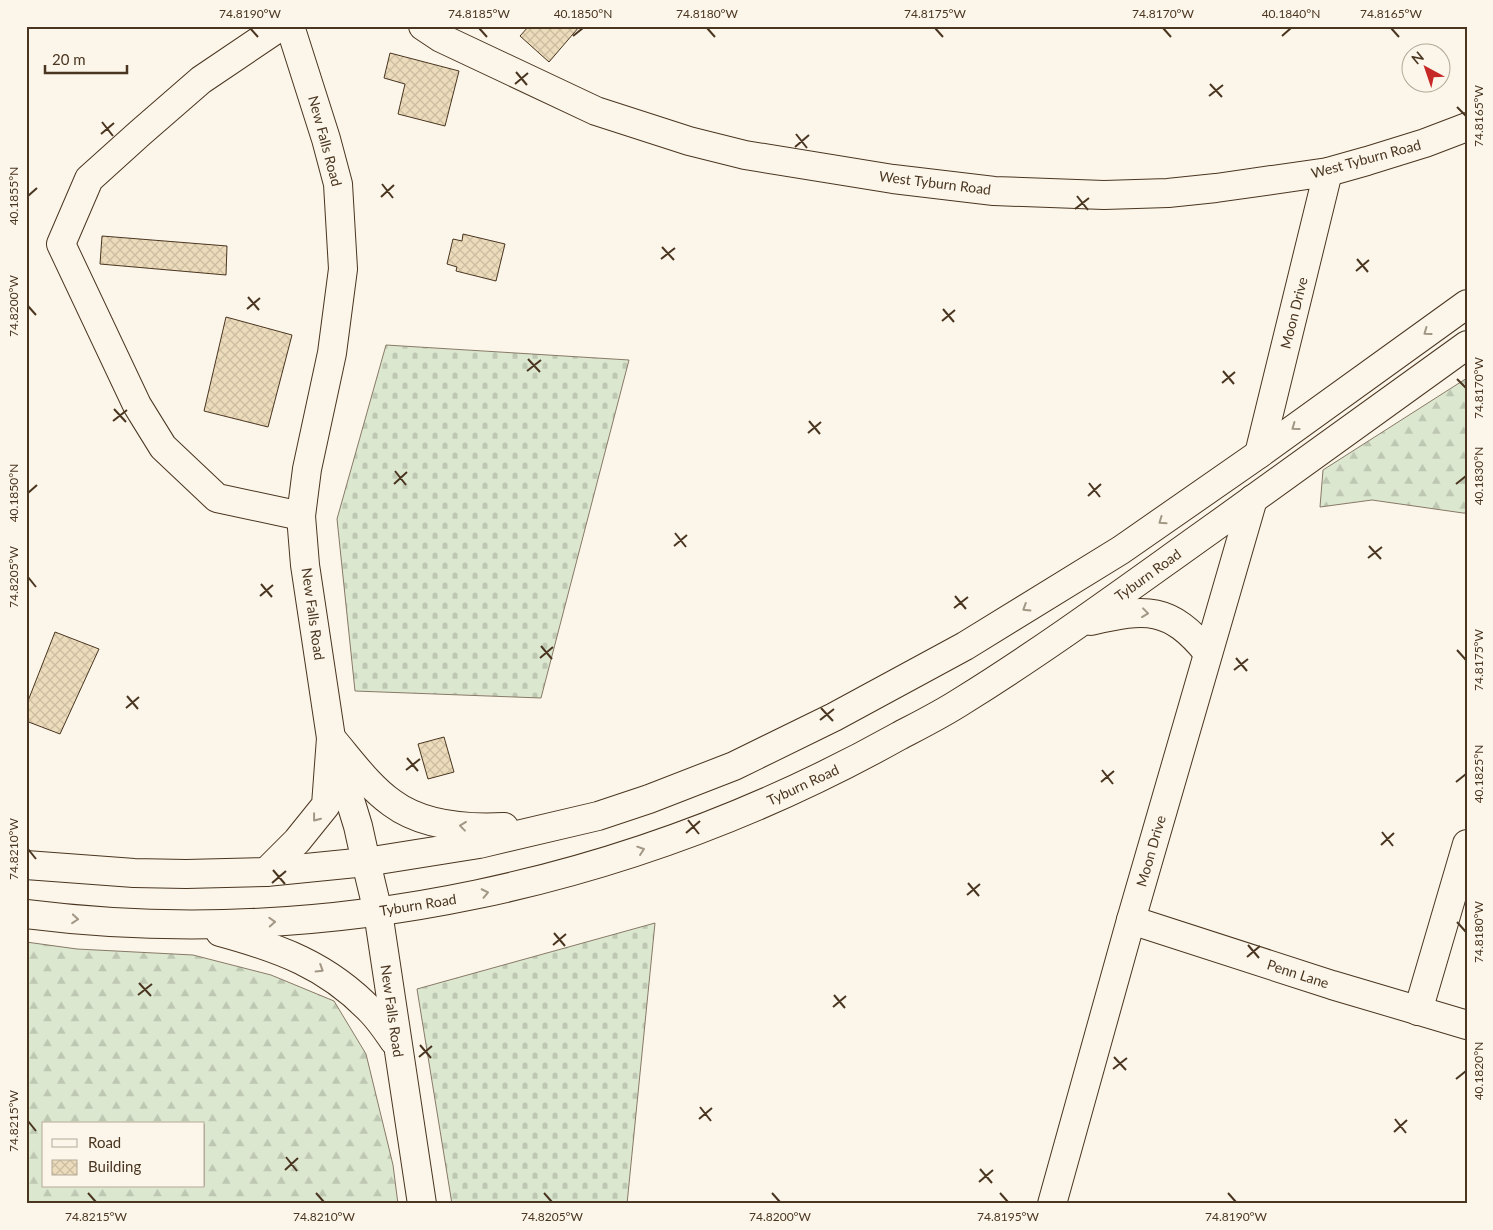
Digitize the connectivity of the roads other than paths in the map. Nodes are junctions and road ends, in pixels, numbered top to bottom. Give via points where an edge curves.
1 (281, 26) edge
2 (290, 26) edge
3 (422, 26) edge
4 (1467, 127) edge
5 (1328, 172) junction
6 (1467, 304) edge
7 (1467, 345) edge
8 (1259, 454) junction
9 (1253, 499) junction
10 (301, 516) junction
11 (1080, 624) junction
12 (1208, 653) junction
13 (331, 738) junction
14 (564, 824) junction
15 (1467, 844) edge
16 (366, 862) junction
17 (26, 865) edge
18 (266, 872) junction
19 (378, 912) junction
20 (26, 914) edge
21 (1130, 920) junction
22 (192, 924) junction
23 (1418, 1011) junction
24 (1467, 1024) edge
25 (397, 1045) junction
26 (422, 1204) edge
27 (1052, 1204) edge

1 - 10 main road via 202,80 89,179 61,244 138,405 163,447 217,498
2 - 10 main road, New Falls Road via 338,184 343,270 332,352 306,469
3 - 5 main road, West Tyburn Road via 596,111 745,155 976,189 1074,194 1168,193
4 - 5 main road, West Tyburn Road
5 - 8 main road, Moon Drive
6 -> 8 main road
7 - 9 main road, Tyburn Road
8 -> 14 main road via 1113,555 965,646 834,717 734,766 649,799
9 - 11 main road, Tyburn Road
9 - 12 main road, Moon Drive
10 - 13 main road, New Falls Road
11 -> 12 main road via 1140,612 1163,616 1194,635
19 -> 11 main road, Tyburn Road via 508,888 696,832 787,794 860,758 960,702
12 - 21 main road, Moon Drive
14 -> 13 main road via 478,828 413,815 391,803
13 - 16 main road, New Falls Road
13 -> 18 main road via 326,805
14 - 16 main road via 479,844
15 - 23 main road
16 - 18 main road
16 - 19 main road, New Falls Road
17 - 18 main road via 134,873
22 -> 19 main road, Tyburn Road via 277,922
19 - 25 main road, New Falls Road
20 -> 22 main road, Tyburn Road via 112,922
21 - 23 main road, Penn Lane
21 - 27 main road, Moon Drive
22 -> 25 main road via 265,944 315,966 342,984 372,1011
23 - 24 main road, Penn Lane
25 - 26 main road, New Falls Road

